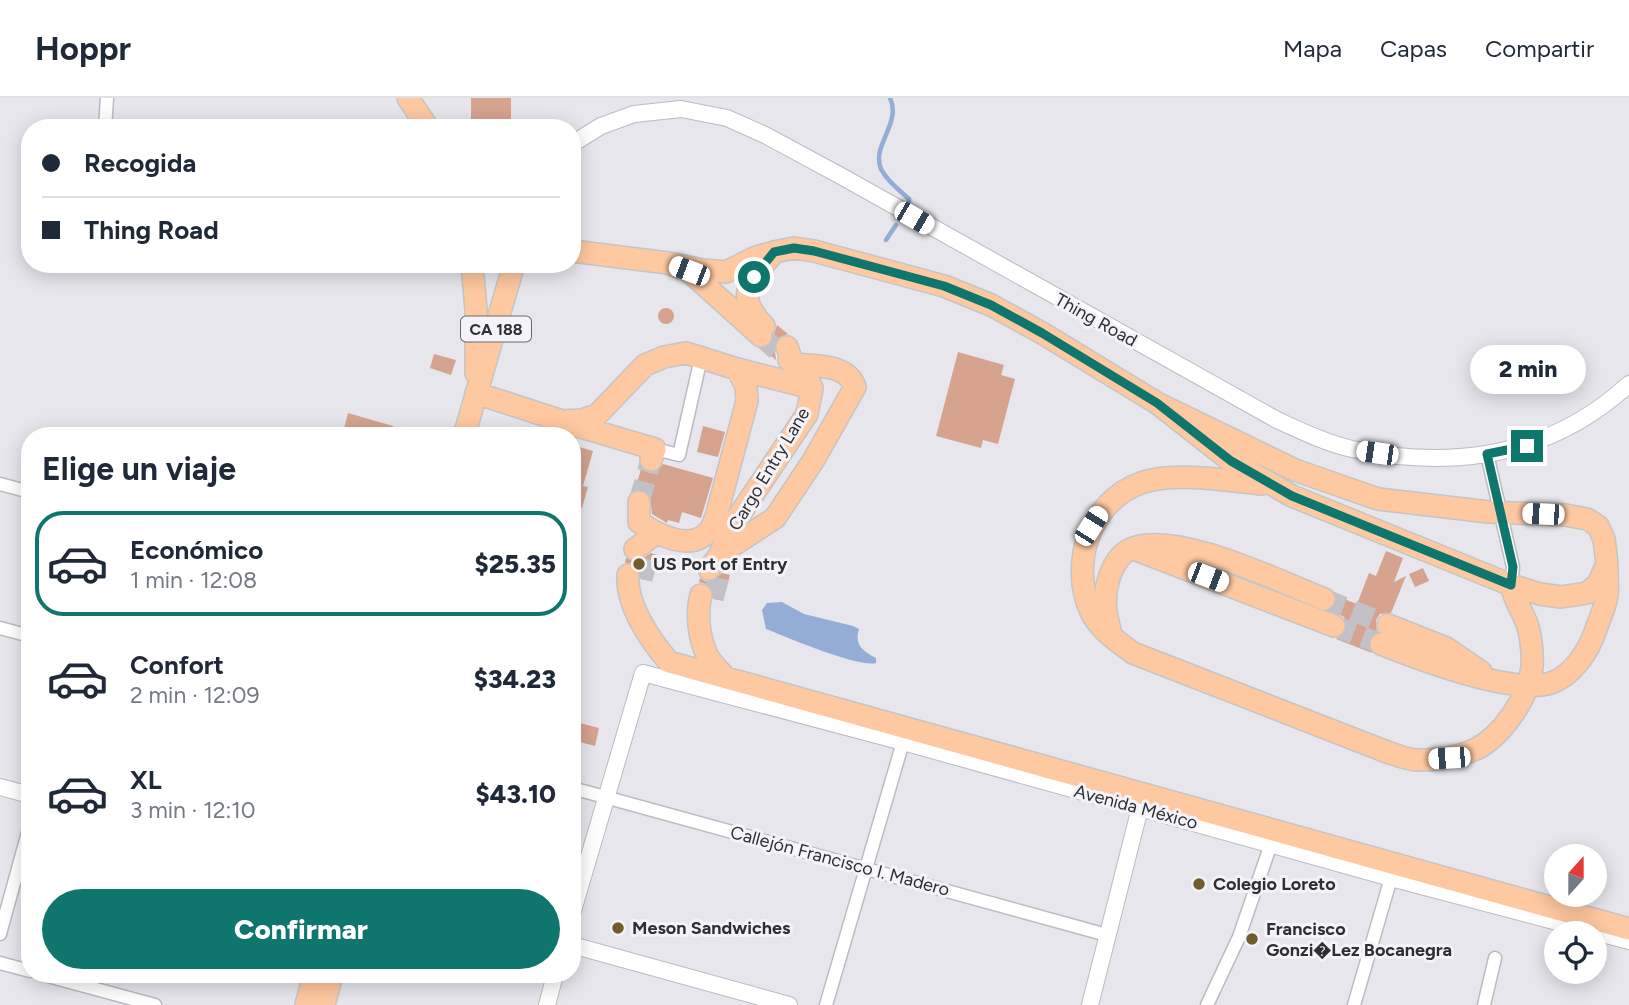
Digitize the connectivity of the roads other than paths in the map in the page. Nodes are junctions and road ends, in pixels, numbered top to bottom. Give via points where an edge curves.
1 (107, 98) edge
2 (408, 98) edge
3 (106, 119) edge
4 (422, 119) edge
5 (581, 138) edge
6 (581, 252) edge
7 (774, 252) junction
8 (668, 263) junction
9 (473, 273) edge
10 (511, 273) edge
11 (701, 358) junction
12 (737, 369) junction
13 (1629, 384) edge
14 (812, 388) junction
15 (476, 393) junction
16 (1157, 403) junction
17 (562, 421) junction
18 (467, 427) edge
19 (578, 427) edge
20 (581, 428) edge
21 (1487, 454) junction
22 (653, 455) joint
23 (0, 484) edge
24 (1272, 485) junction
25 (21, 490) edge
26 (639, 502) tunnel mouth
27 (1499, 512) junction
28 (1132, 548) junction
29 (1607, 564) junction
30 (635, 577) tunnel mouth
31 (1511, 585) junction
32 (707, 597) tunnel mouth
33 (1324, 599) tunnel mouth
34 (1334, 626) tunnel mouth
35 (0, 628) edge
36 (21, 634) edge
37 (1384, 635) tunnel mouth
38 (1113, 639) junction
39 (725, 677) junction
40 (1527, 685) junction
41 (903, 742) junction
42 (0, 787) edge
43 (581, 790) edge
44 (21, 793) edge
45 (606, 797) junction
46 (1142, 801) junction
47 (1271, 844) junction
48 (21, 858) edge
49 (866, 867) junction
50 (1391, 878) junction
51 (581, 883) edge
52 (1629, 929) edge
53 (0, 934) edge
54 (1107, 935) junction
55 (1629, 941) edge
56 (581, 947) edge
57 (1494, 958) dead end
58 (0, 963) edge
59 (21, 969) edge
60 (74, 983) edge
61 (312, 983) edge
62 (330, 983) edge
63 (553, 983) edge
64 (155, 1005) edge
65 (306, 1005) edge
66 (324, 1005) edge
67 (547, 1005) edge
68 (789, 1005) edge
69 (826, 1005) edge
70 (1090, 1005) edge
71 (1207, 1005) edge
72 (1354, 1005) edge
73 (1484, 1005) edge

1 - 3 street
2 - 4 highway
5 - 21 street, Thing Road via 634,114 681,109 727,118 787,147 1265,414 1317,438 1404,457
6 - 8 highway
7 - 8 highway via 726,272
7 - 8 highway via 754,277 746,299 764,332 689,271
7 - 16 highway via 814,251 944,286 1042,333
9 - 15 highway, CA 188
10 - 15 highway, CA 188
11 - 12 highway
11 - 17 highway via 686,353 645,365 597,415
11 - 22 street via 679,456
12 - 14 highway
12 - 26 highway via 746,386 747,401 708,533 698,539 647,545 639,522
13 - 21 street, Thing Road via 1607,404 1553,435
14 - 14 highway, Cargo Entry Lane via 787,355 834,369 848,376 855,387 775,517 717,565 736,520 807,414
15 - 17 highway
15 - 18 highway, CA 188
16 - 24 highway via 1231,461
16 - 27 highway via 1295,470 1378,499
17 - 19 highway
20 - 22 highway
21 - 27 street
23 - 25 street
24 - 31 highway
24 - 38 highway via 1158,478 1124,491 1103,508 1091,526 1083,585 1092,614
27 - 29 highway via 1587,519 1598,526 1604,539
27 - 31 street via 1513,567
28 - 33 highway via 1159,544 1188,548
28 - 34 highway
28 - 38 highway via 1120,556 1107,584 1104,608
29 - 31 highway via 1598,584 1587,593 1561,597
29 - 40 highway via 1607,596 1582,657 1553,682
30 - 39 highway via 669,662
31 - 40 highway via 1528,626 1532,667
32 - 39 highway via 724,652
35 - 36 street
37 - 40 highway via 1446,648 1492,679
38 - 40 highway via 1133,653 1416,760 1449,758 1477,749 1517,710
39 - 46 highway
41 - 45 street, Avenida México via 643,673
41 - 46 street, Avenida México
41 - 49 street
42 - 44 street
43 - 45 street, Callejón Francisco I. Madero
45 - 49 street, Callejón Francisco I. Madero
45 - 51 street
46 - 47 street, Avenida México
46 - 52 highway
46 - 54 street
47 - 50 street, Avenida México
47 - 71 street via 1239,937
48 - 53 street
49 - 54 street, Callejón Francisco I. Madero
49 - 69 street
50 - 55 street, Avenida México
50 - 72 street
54 - 70 street
56 - 68 street
57 - 73 street
58 - 59 street
60 - 64 street
61 - 65 highway
62 - 66 highway
63 - 67 street

